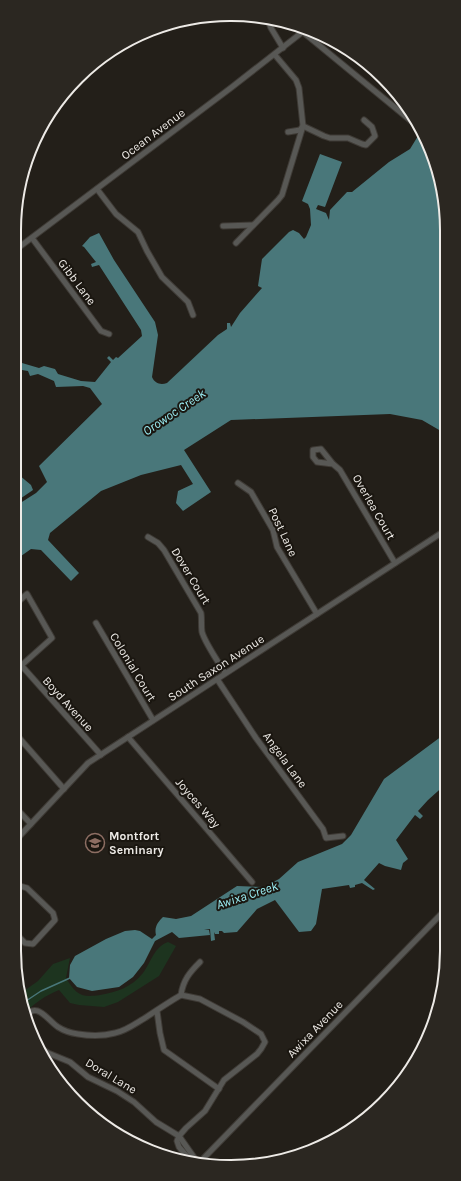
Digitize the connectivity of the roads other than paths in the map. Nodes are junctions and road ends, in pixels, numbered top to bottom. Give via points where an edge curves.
1 (270, 25) edge
2 (301, 33) edge
3 (311, 37) edge
4 (283, 48) junction
5 (274, 55) junction
6 (407, 117) edge
7 (364, 120) dead end
8 (303, 126) junction
9 (288, 132) dead end
10 (96, 189) junction
11 (253, 225) junction
12 (223, 226) dead end
13 (32, 238) junction
14 (236, 244) dead end
15 (21, 246) edge
16 (193, 315) dead end
17 (109, 334) dead end
18 (333, 464) dead end
19 (238, 483) dead end
20 (440, 534) edge
21 (148, 537) dead end
22 (395, 563) junction
23 (21, 599) edge
24 (317, 614) junction
25 (96, 623) dead end
26 (21, 665) joint
27 (225, 673) junction
28 (217, 679) junction
29 (153, 720) junction
30 (128, 737) junction
31 (21, 740) edge
32 (100, 755) junction
33 (64, 789) junction
34 (21, 813) edge
35 (31, 824) junction
36 (21, 835) edge
37 (343, 836) dead end
38 (252, 882) dead end
39 (21, 886) edge
40 (440, 915) edge
41 (21, 939) edge
42 (200, 962) dead end
43 (181, 995) junction
44 (157, 1011) junction
45 (30, 1012) edge
46 (49, 1055) edge
47 (218, 1089) junction
48 (179, 1136) junction
49 (186, 1155) edge
50 (193, 1157) edge
51 (203, 1158) edge

1 - 4 street
2 - 4 street, Ocean Avenue
3 - 6 street, Ocean Avenue
4 - 5 street, Ocean Avenue
5 - 8 street via 298,84
5 - 10 street, Ocean Avenue
7 - 8 street via 372,127 375,136 366,144 348,138 330,138
8 - 9 street via 300,130
8 - 11 street via 282,194
10 - 13 street, Ocean Avenue
10 - 16 street via 116,214 138,232 162,277 188,302
11 - 12 street
11 - 14 street
13 - 15 street, Ocean Avenue
13 - 17 street, Gibb Lane via 101,331
18 - 22 street, Overlea Court via 340,470
19 - 24 street, Post Lane via 251,492 273,530 277,547
20 - 22 street, South Saxon Avenue
21 - 27 street, Dover Court via 164,550 201,613 202,631
22 - 24 street, South Saxon Avenue
23 - 26 street via 27,594 52,638
24 - 27 street, South Saxon Avenue
25 - 29 street, Colonial Court
26 - 32 street, Boyd Avenue
27 - 28 street, South Saxon Avenue
28 - 29 street, South Saxon Avenue
28 - 37 street, Angela Lane via 256,738 323,829 326,838
29 - 30 street, South Saxon Avenue
30 - 32 street, South Saxon Avenue
30 - 38 street, Joyces Way
31 - 33 street
32 - 33 street, South Saxon Avenue via 88,763
33 - 35 street, South Saxon Avenue
34 - 35 street
35 - 36 street, South Saxon Avenue
39 - 41 street via 27,888 53,913 55,920 33,944 25,943
40 - 51 street, Awixa Avenue
42 - 43 street via 187,976
43 - 44 street
43 - 47 street via 200,999 254,1029 264,1038 262,1049 229,1075
44 - 45 street via 122,1031 84,1035 59,1028 43,1013 34,1010
44 - 47 street via 164,1050
46 - 48 street, Doral Lane via 70,1062 88,1077 127,1097 162,1126
47 - 48 street via 205,1111
48 - 49 street via 179,1147
48 - 50 street, Doral Lane

